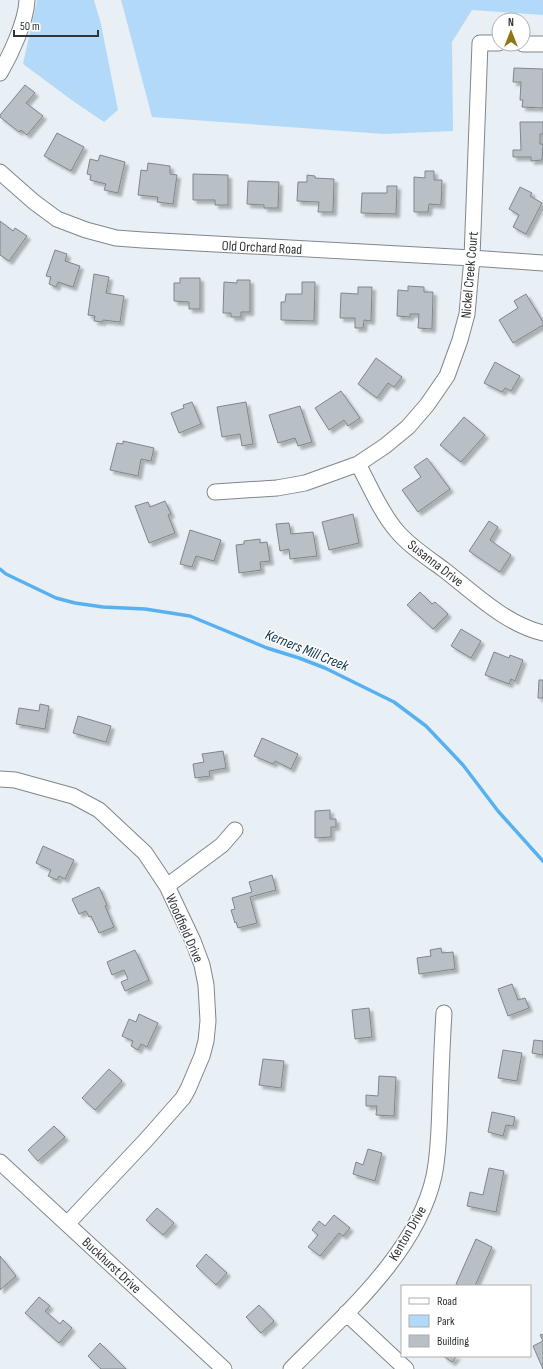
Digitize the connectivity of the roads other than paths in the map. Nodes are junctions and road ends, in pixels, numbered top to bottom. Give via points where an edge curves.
1 (27, 0) edge
2 (491, 43) edge
3 (531, 44) edge
4 (543, 44) edge
5 (0, 73) edge
6 (0, 172) edge
7 (472, 258) junction
8 (543, 263) edge
9 (358, 464) junction
10 (215, 492) dead end
11 (543, 633) edge
12 (0, 779) edge
13 (235, 830) dead end
14 (167, 886) junction
15 (444, 1013) dead end
16 (0, 1162) edge
17 (67, 1224) junction
18 (346, 1313) junction
19 (224, 1369) edge
20 (291, 1369) edge
21 (406, 1369) edge

1 - 5 street via 20,30
2 - 7 street, Nickel Creek Court via 480,43
3 - 4 street
6 - 7 street, Old Orchard Road via 57,219 116,238
7 - 8 street, Old Orchard Road
7 - 9 street, Nickel Creek Court via 467,314 446,376 428,405 408,427
9 - 10 street, Nickel Creek Court via 305,483 277,488
9 - 11 street, Susanna Drive via 383,513 397,531 502,615
12 - 14 street, Woodfield Drive via 48,788 73,796 99,810 145,853
13 - 14 street via 222,844
14 - 17 street, Woodfield Drive via 202,965 208,1021 202,1056 183,1098
15 - 18 street, Kenton Drive via 438,1151 434,1177 422,1212 388,1267
16 - 17 street, Buckhurst Drive
17 - 19 street, Buckhurst Drive
18 - 20 street, Kenton Drive
18 - 21 street

